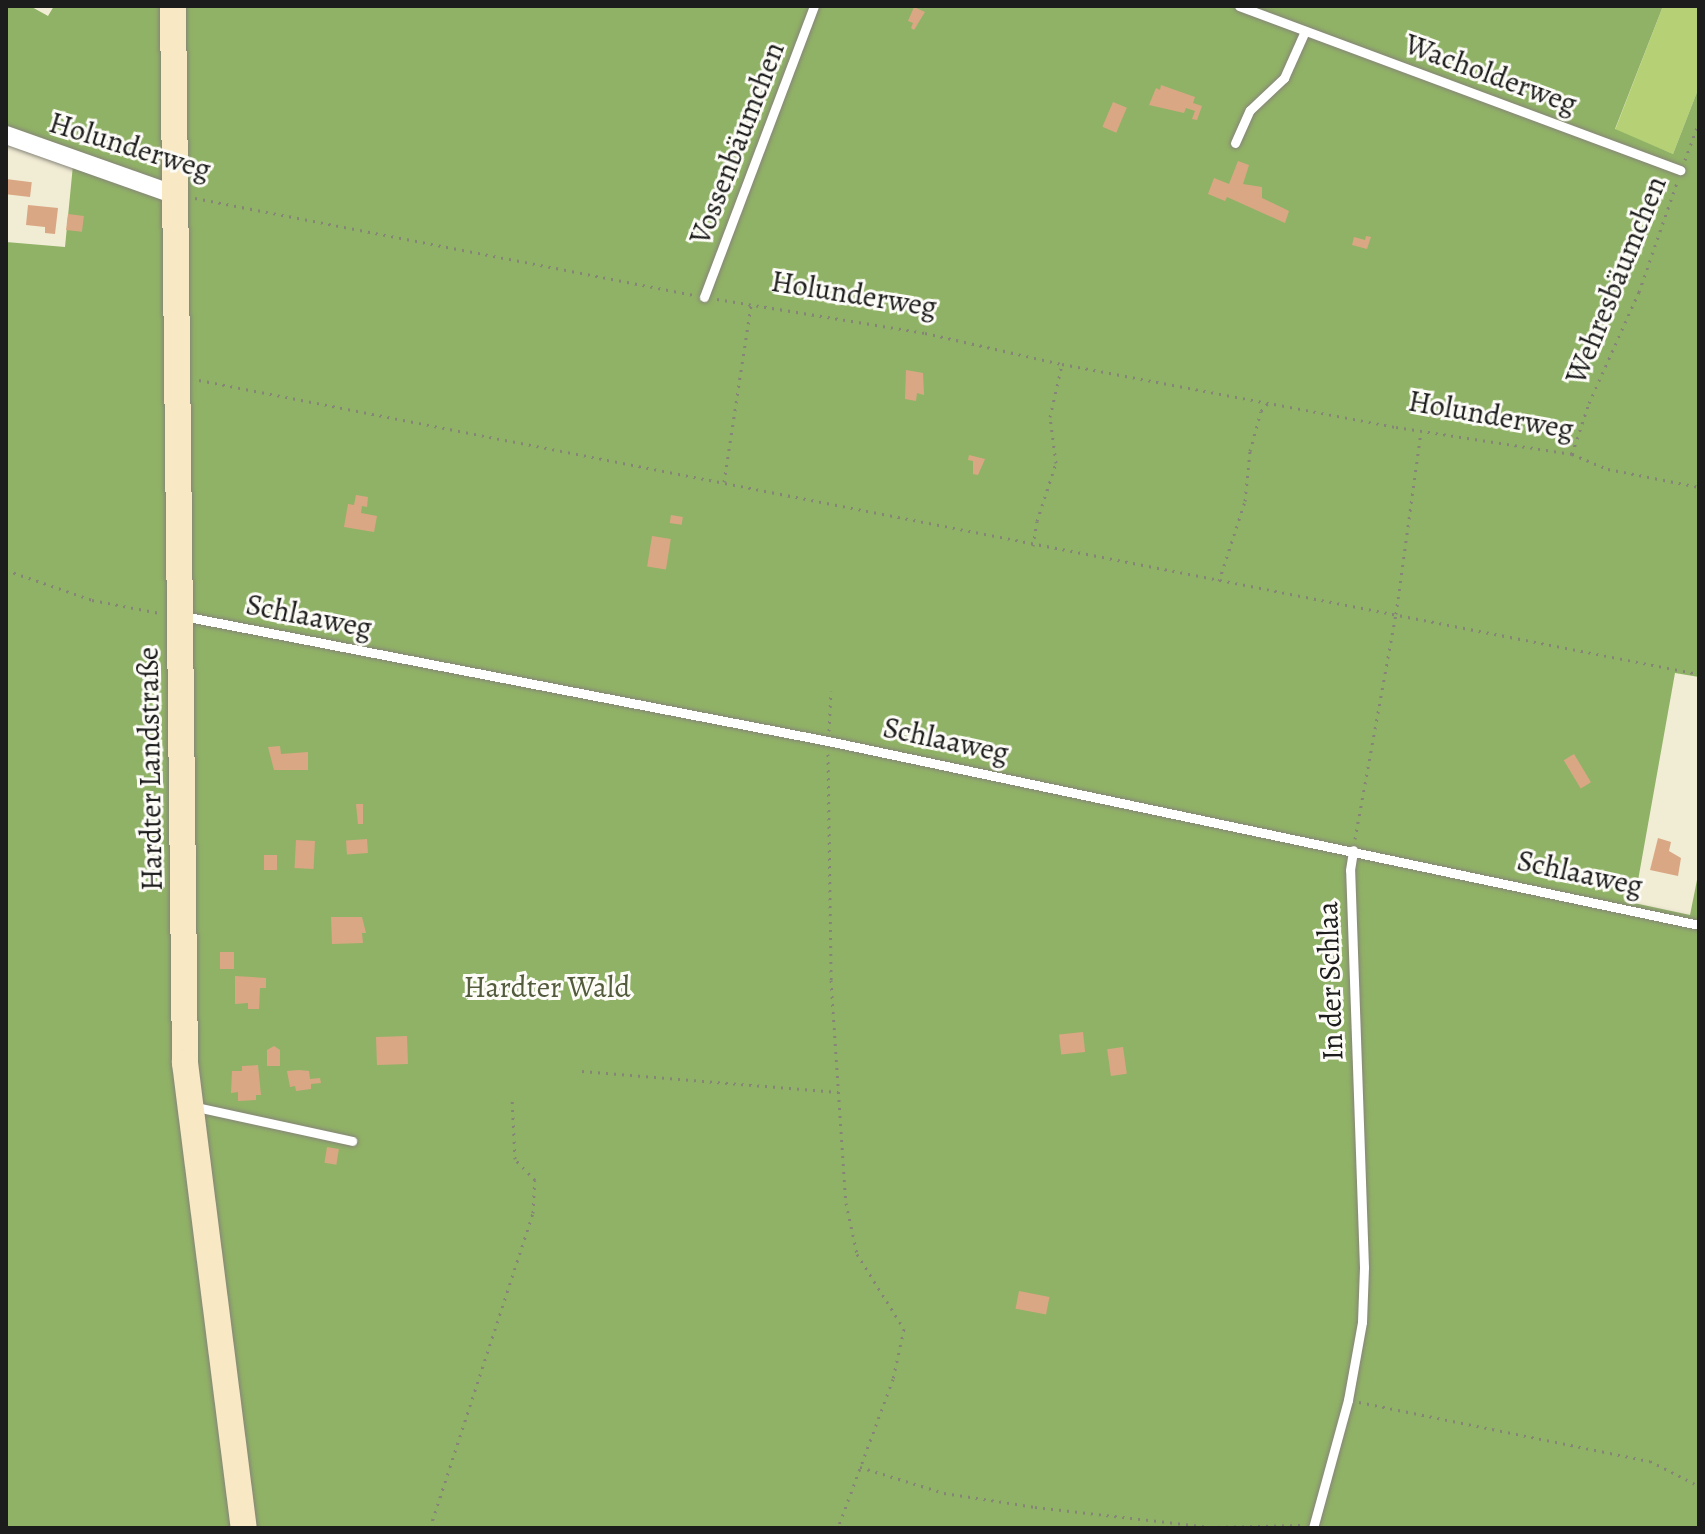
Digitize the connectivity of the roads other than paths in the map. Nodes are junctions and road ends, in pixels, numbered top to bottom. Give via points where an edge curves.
1 (173, 6) edge
2 (814, 6) edge
3 (1239, 6) edge
4 (1305, 31) junction
5 (6, 135) edge
6 (1235, 143) dead end
7 (1681, 170) road end
8 (175, 195) junction
9 (704, 297) road end
10 (172, 615) junction
11 (1353, 850) junction
12 (1699, 925) edge
13 (189, 1106) junction
14 (352, 1141) dead end
15 (1314, 1526) edge
16 (244, 1528) edge

1 - 8 main road, Hardter Landstraße
2 - 9 lane, Vossenbäumchen
3 - 4 lane, Wacholderweg
4 - 6 lane via 1284,78 1250,110
4 - 7 lane, Wacholderweg
5 - 8 street, Holunderweg
8 - 10 main road, Hardter Landstraße
10 - 11 lane, Schlaaweg via 828,741
10 - 13 main road, Hardter Landstraße
11 - 12 lane, Schlaaweg
11 - 15 lane, In der Schlaa via 1362,1322 1348,1400
13 - 14 lane
13 - 16 main road, Hardter Landstraße

